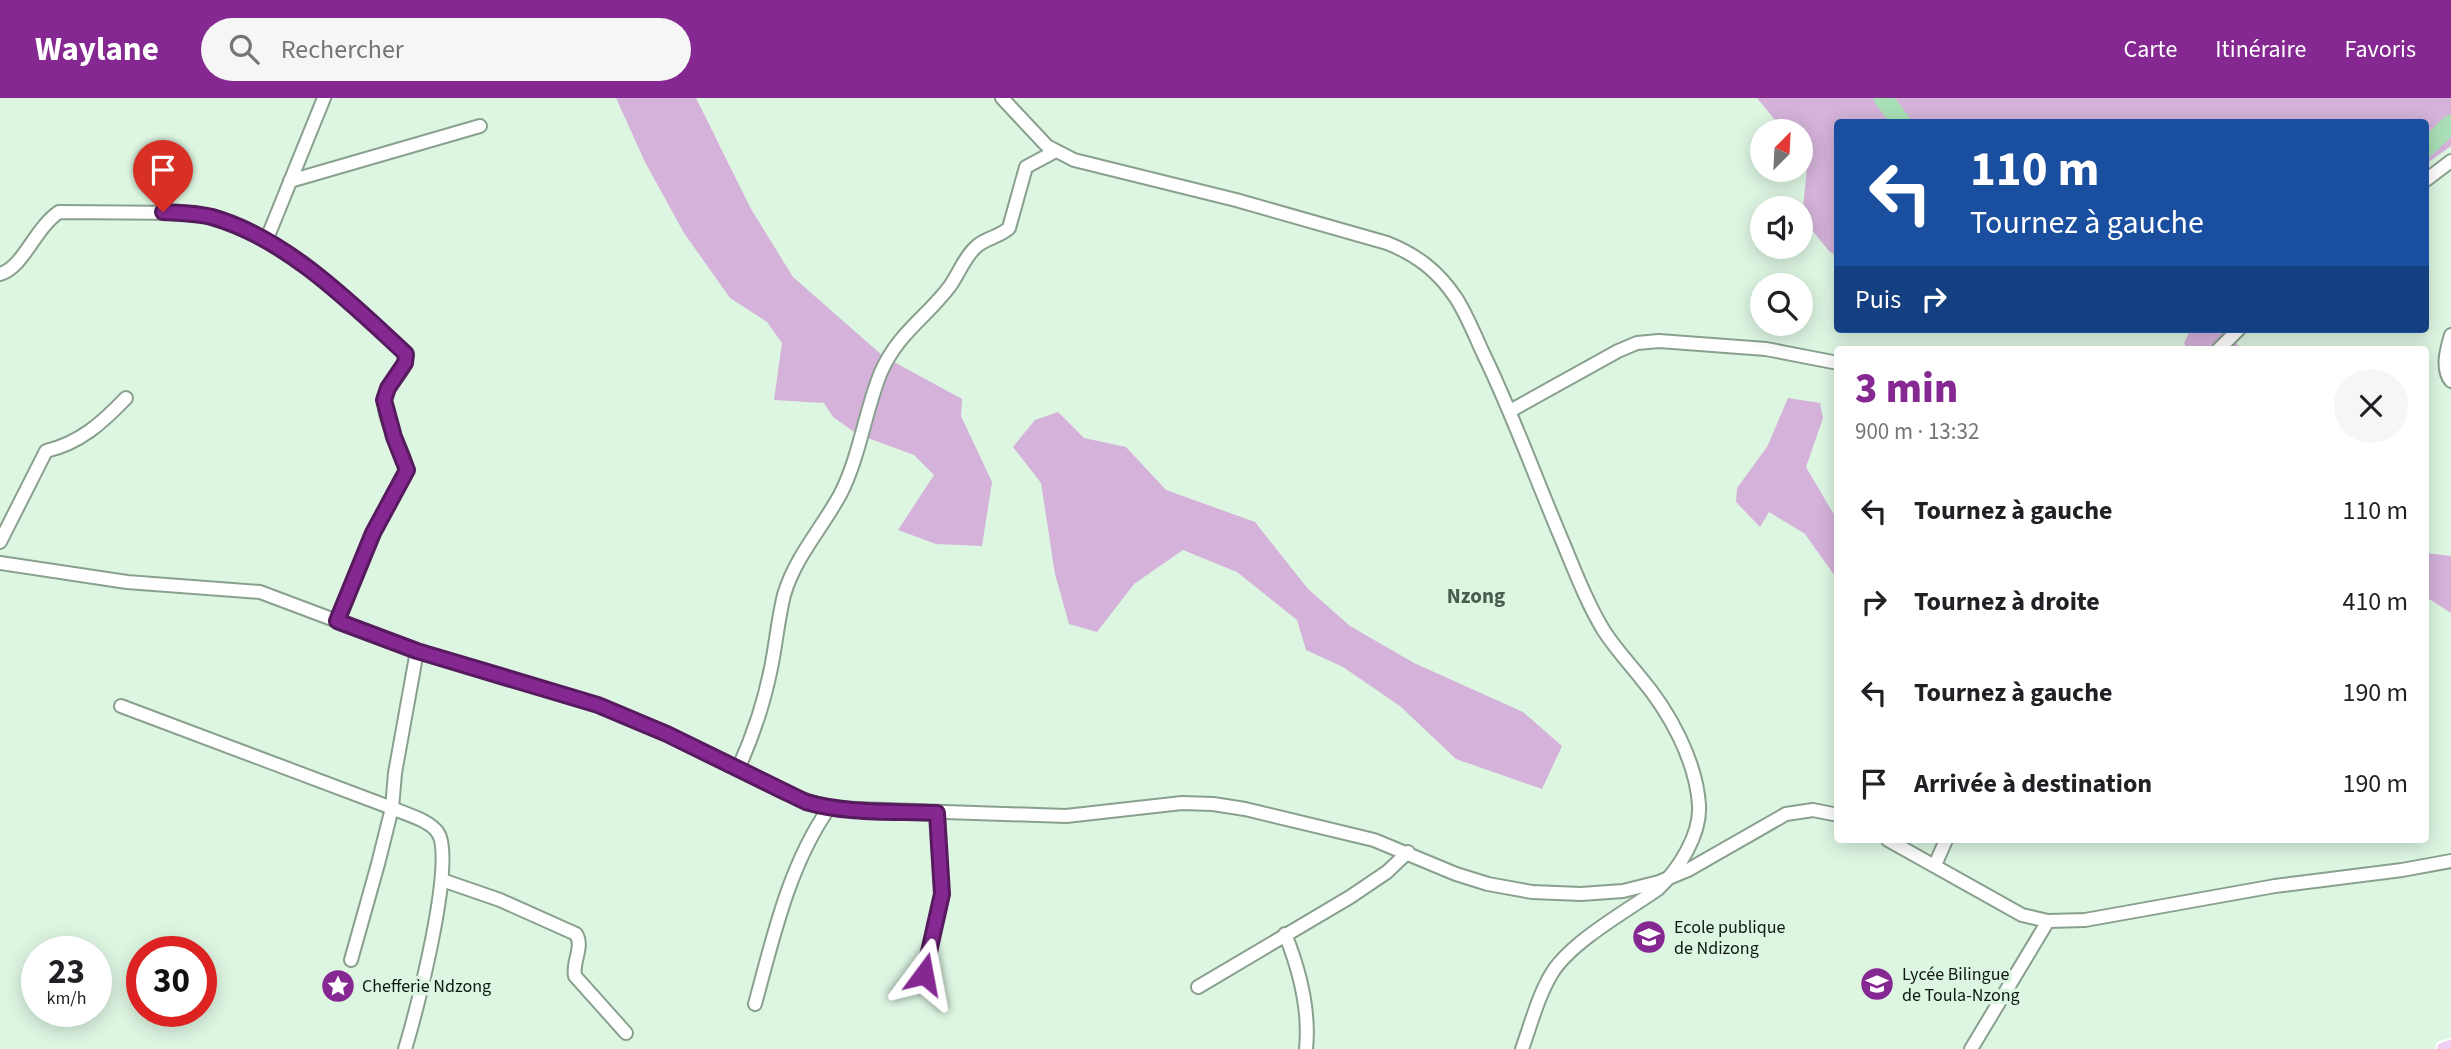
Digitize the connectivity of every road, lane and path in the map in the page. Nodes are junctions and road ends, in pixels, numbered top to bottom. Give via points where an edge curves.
1 (324, 98) edge
2 (1002, 98) edge
3 (480, 126) dead end
4 (1054, 152) junction
5 (2451, 162) edge
6 (2429, 178) edge
7 (289, 181) junction
8 (266, 241) junction
9 (0, 274) edge
10 (2235, 333) edge
11 (2451, 335) edge
12 (2222, 346) edge
13 (1834, 362) edge
14 (2451, 381) edge
15 (126, 398) dead end
16 (1510, 411) junction
17 (0, 542) edge
18 (0, 563) edge
19 (337, 621) junction
20 (417, 651) junction
21 (121, 706) dead end
22 (738, 769) junction
23 (392, 808) junction
24 (829, 808) junction
25 (937, 813) junction
26 (1834, 814) edge
27 (1894, 843) edge
28 (1945, 843) edge
29 (1408, 852) junction
30 (2451, 861) edge
31 (1935, 865) junction
32 (1670, 878) junction
33 (442, 880) junction
34 (2049, 921) junction
35 (1285, 934) junction
36 (351, 960) dead end
37 (924, 974) dead end
38 (1198, 987) dead end
39 (755, 1004) dead end
40 (626, 1033) dead end
41 (2451, 1047) edge
42 (405, 1049) edge
43 (1306, 1049) edge
44 (1522, 1049) edge
45 (1971, 1049) edge
46 (2444, 1049) edge

1 - 7 street
2 - 4 street
3 - 7 street
4 - 16 street via 1095,167 1301,217 1407,251 1426,263 1458,301
4 - 22 street via 1026,167 1009,229 974,248 941,297 891,351 841,493 784,594 766,691
5 - 6 street
7 - 8 street
8 - 9 street via 234,225 190,213 59,212 13,270
8 - 19 street via 346,298 407,358 384,400 407,470 373,533
10 - 12 street
11 - 14 street via 2445,365
13 - 16 street via 1766,349 1637,343
15 - 17 street via 106,419 67,446 46,450
16 - 32 street via 1591,607 1616,648 1660,703 1692,772 1698,823
18 - 19 street via 128,582 260,592
19 - 20 street
20 - 22 street via 598,705
20 - 23 street
21 - 23 street
22 - 24 street via 785,793
23 - 33 street via 440,835
23 - 36 street
24 - 25 street
24 - 39 street via 807,842
25 - 29 street via 1066,816 1182,803 1213,804 1350,833
25 - 37 street via 942,894
26 - 32 street via 1813,810 1786,814
27 - 31 street
28 - 31 street
29 - 32 street via 1456,874 1532,892 1623,891
29 - 35 street via 1350,897
30 - 34 street via 2085,920
31 - 34 street via 2022,915
32 - 44 street via 1566,955 1552,971
33 - 40 street via 576,934 575,976
33 - 42 street
34 - 45 street
35 - 38 street
35 - 43 street via 1303,984
41 - 46 main road

